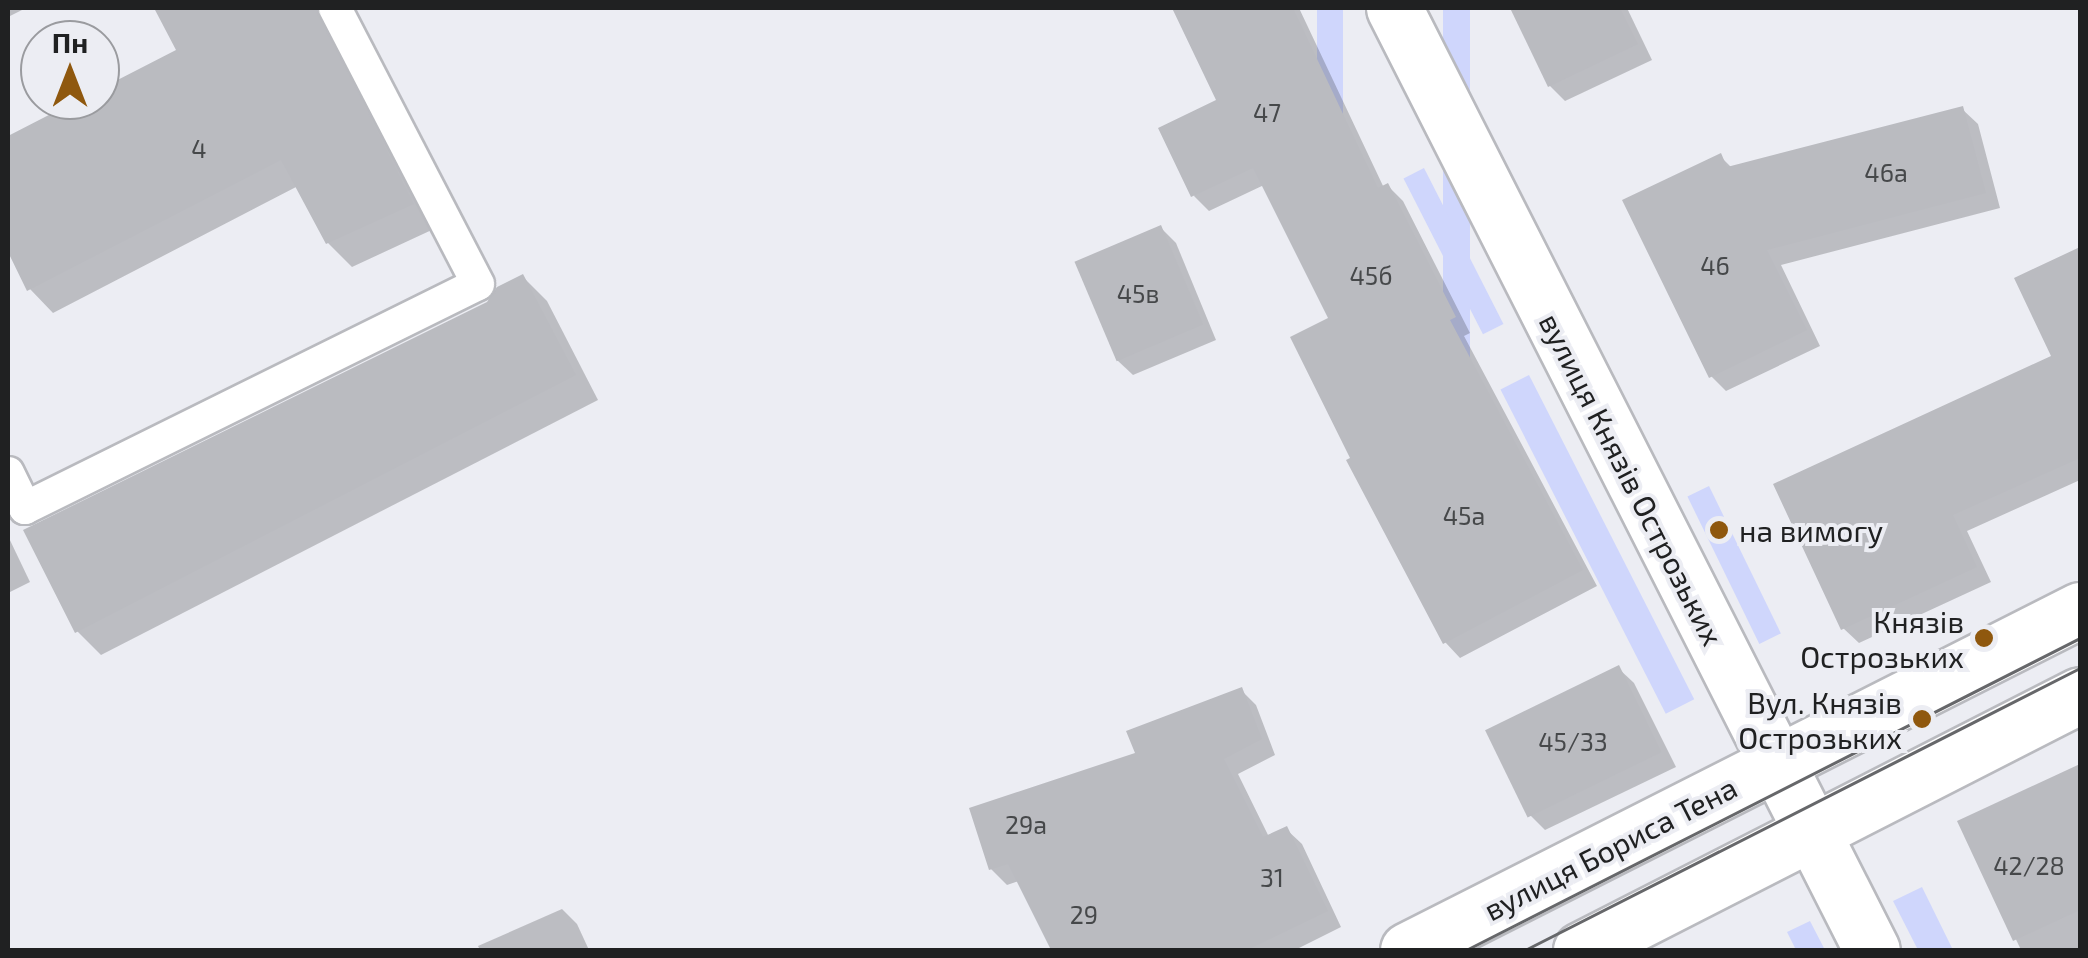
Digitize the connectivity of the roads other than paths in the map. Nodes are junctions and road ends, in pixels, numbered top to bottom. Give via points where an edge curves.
1 (334, 8) edge
2 (1394, 8) edge
3 (8, 473) edge
4 (2080, 610) edge
5 (2080, 695) edge
6 (1778, 764) junction
7 (1814, 833) junction
8 (1408, 950) edge
9 (1581, 950) edge
10 (1872, 950) edge

1 - 3 lane via 478,284 25,508
2 - 6 street, вулиця Князів Острозьких
4 - 6 street, вулиця Бориса Тена
5 - 7 street
6 - 7 street, вулиця Князів Острозьких
6 - 8 street, вулиця Бориса Тена
7 - 9 street
7 - 10 street, вулиця Князів Острозьких

